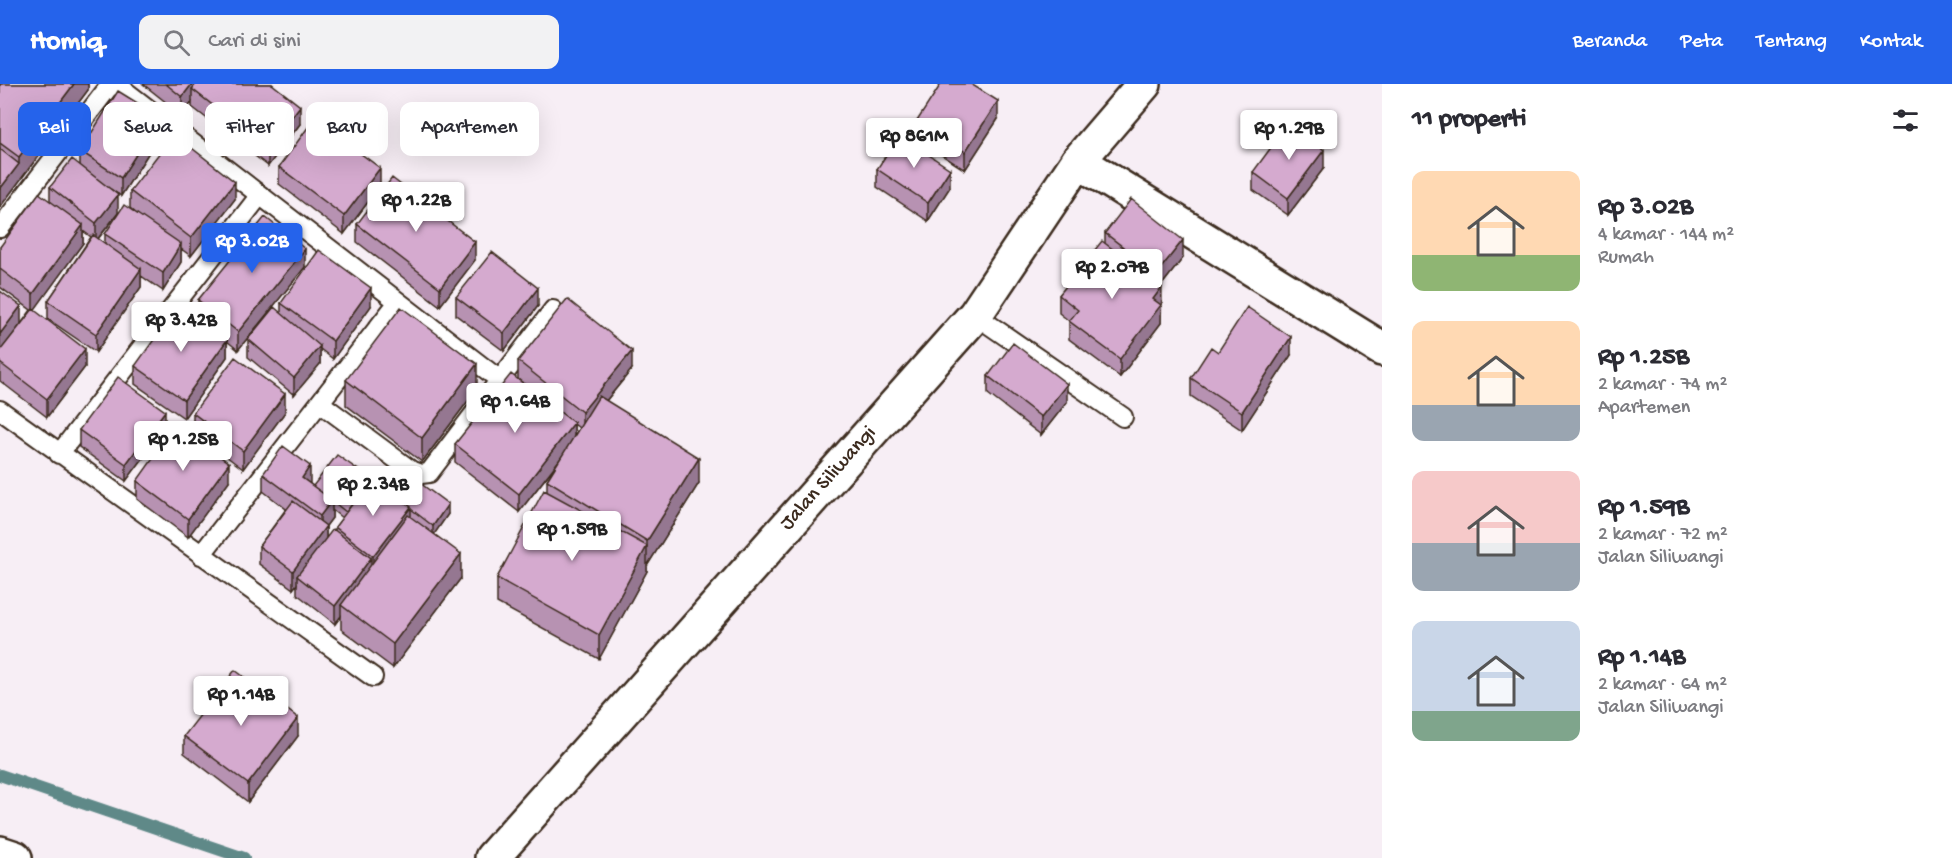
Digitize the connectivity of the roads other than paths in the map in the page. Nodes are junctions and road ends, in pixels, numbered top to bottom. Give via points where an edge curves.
1 (111, 84) edge
2 (116, 84) edge
3 (1144, 84) edge
4 (1078, 161) junction
5 (260, 195) junction
6 (0, 228) edge
7 (398, 302) junction
8 (554, 310) dead end
9 (975, 315) junction
10 (1382, 349) edge
11 (501, 381) junction
12 (320, 403) junction
13 (0, 410) edge
14 (1123, 417) dead end
15 (59, 454) junction
16 (201, 555) junction
17 (373, 677) dead end
18 (0, 853) edge
19 (15, 858) edge
20 (492, 858) edge

1 - 6 lane
2 - 5 lane
3 - 4 street, Jalan Siliwangi
4 - 9 street, Jalan Siliwangi
4 - 10 street
5 - 7 lane
5 - 15 lane
7 - 11 lane
7 - 12 lane
8 - 11 lane
9 - 14 lane
9 - 20 street, Jalan Siliwangi
11 - 12 lane via 439,463 429,473 421,474
12 - 16 lane
13 - 15 lane
15 - 16 lane
16 - 17 lane
18 - 19 street

